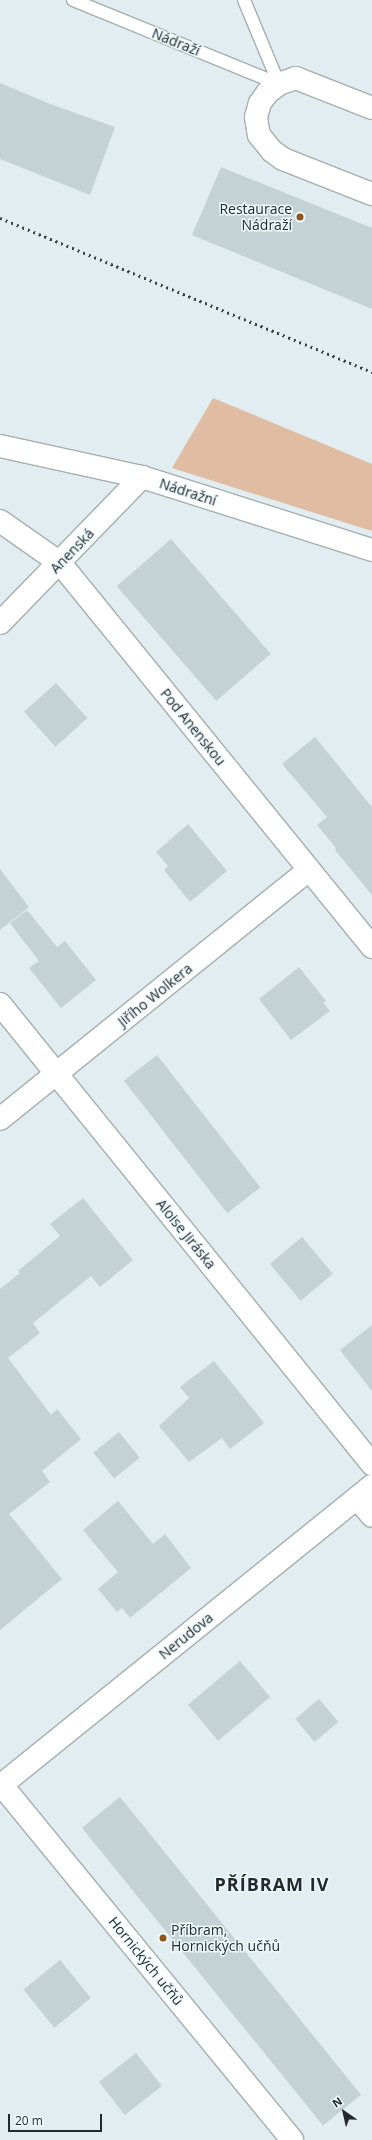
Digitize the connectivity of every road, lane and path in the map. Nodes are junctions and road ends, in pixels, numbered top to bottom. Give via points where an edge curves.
1 (73, 0) edge
2 (244, 0) edge
3 (279, 84) junction
4 (372, 108) edge
5 (372, 194) edge
6 (0, 446) edge
7 (142, 477) junction
8 (0, 521) edge
9 (372, 550) edge
10 (60, 563) junction
11 (0, 623) edge
12 (309, 870) junction
13 (372, 947) edge
14 (0, 1004) edge
15 (56, 1074) junction
16 (0, 1119) edge
17 (372, 1464) edge
18 (365, 1492) edge
19 (372, 1516) edge
20 (1, 1785) edge
21 (292, 2140) edge

1 - 3 lane, Nádraží
2 - 3 lane
3 - 4 street via 296,78
3 - 5 street via 268,92 260,103 256,117 259,135 272,151 283,159
6 - 7 street, Nádražní
7 - 9 street, Nádražní
7 - 10 street, Anenská
8 - 10 street, Pod Anenskou
10 - 11 street, Anenská
10 - 12 street, Pod Anenskou
12 - 13 street, Pod Anenskou
12 - 15 street, Jiřího Wolkera
14 - 15 street, Aloise Jiráska
15 - 16 street, Jiřího Wolkera
15 - 17 street, Aloise Jiráska
18 - 19 street
18 - 20 street, Nerudova
20 - 21 street, Hornických učňů

